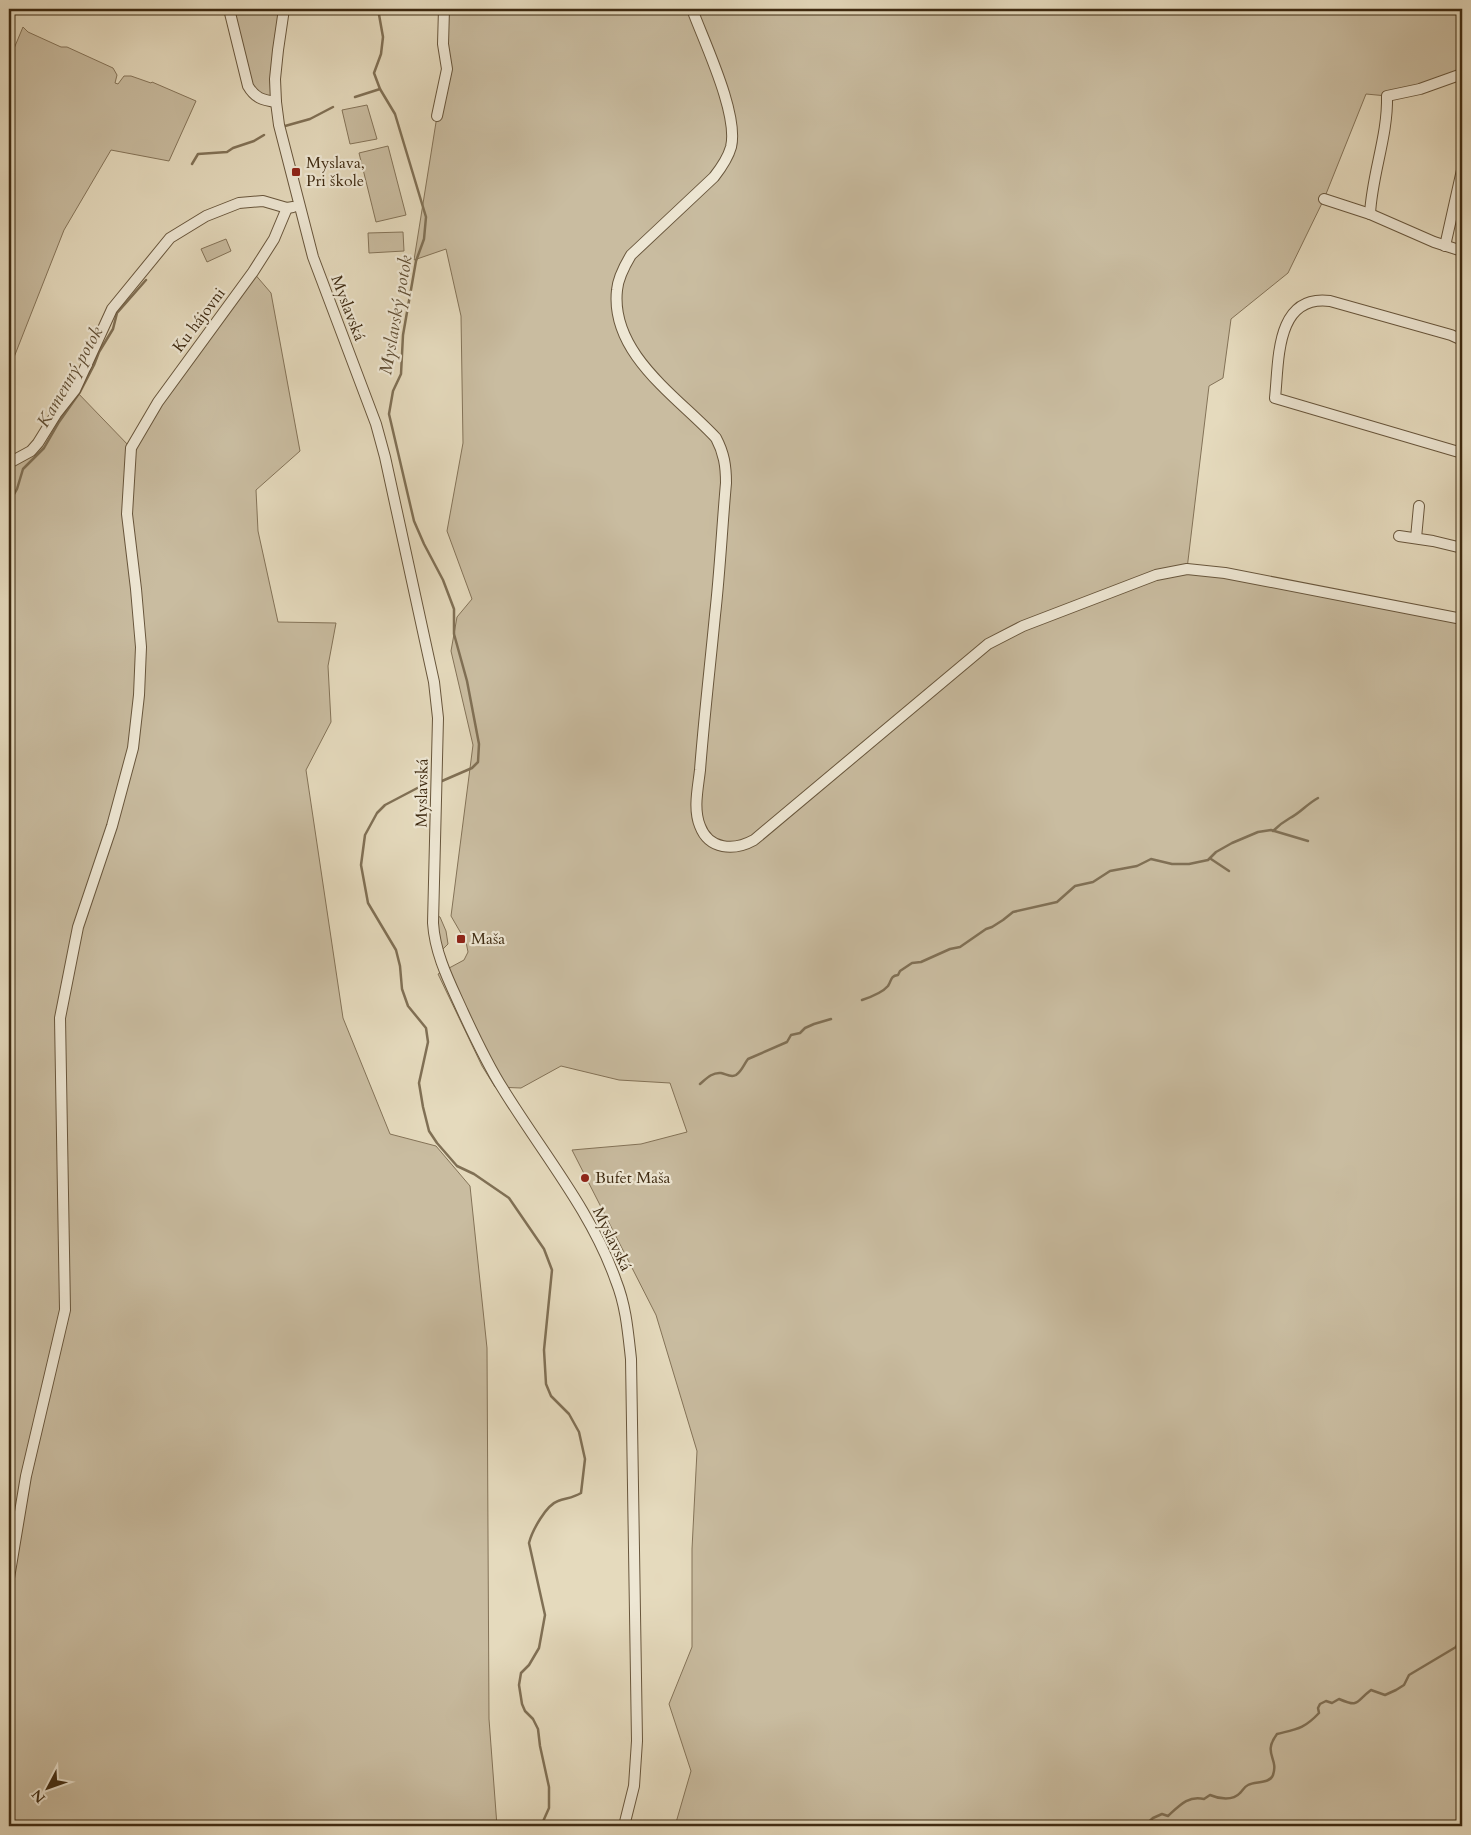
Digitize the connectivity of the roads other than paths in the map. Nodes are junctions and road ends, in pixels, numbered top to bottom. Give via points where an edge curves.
1 (229, 9) edge
2 (284, 9) edge
3 (444, 9) edge
4 (692, 9) edge
5 (1462, 74) edge
6 (276, 102) junction
7 (437, 116) dead end
8 (1462, 170) edge
9 (1324, 199) dead end
10 (299, 206) junction
11 (287, 208) junction
12 (1370, 214) junction
13 (1445, 246) junction
14 (1462, 251) edge
15 (1462, 340) edge
16 (1462, 453) edge
17 (9, 463) edge
18 (1418, 506) dead end
19 (1398, 536) dead end
20 (1416, 538) junction
21 (1462, 548) edge
22 (1462, 619) edge
23 (9, 1578) edge
24 (624, 1826) edge

1 - 6 street via 248,86 259,99
2 - 6 street, Myslavská
3 - 7 street via 443,44 447,69
4 - 22 street via 728,107 732,126 731,146 714,177 631,255 616,289 617,310 630,347 644,366 716,438 726,464 716,613 697,809 700,828 710,840 734,847 747,844 761,835 988,644 1022,626 1156,575 1187,569 1225,573
5 - 12 street via 1420,89 1387,96 1385,129 1371,192
6 - 10 street, Myslavská
8 - 13 street
9 - 12 street
10 - 11 street
10 - 24 street, Myslavská via 321,282 376,424 434,682 438,718 436,947 498,1081 600,1241 624,1308 630,1359 637,1741 634,1786
11 - 17 street via 263,202 239,203 206,216 170,238 112,309 75,390 38,443
11 - 23 street, Ku hájovni via 274,239 242,289 158,402 131,448 126,514 141,647 139,695 133,748 112,826 78,927 60,1018 64,1310 26,1476
12 - 13 street
13 - 14 street
15 - 16 street via 1330,301 1308,302 1284,327 1275,398
18 - 20 street
19 - 20 street
20 - 21 street

